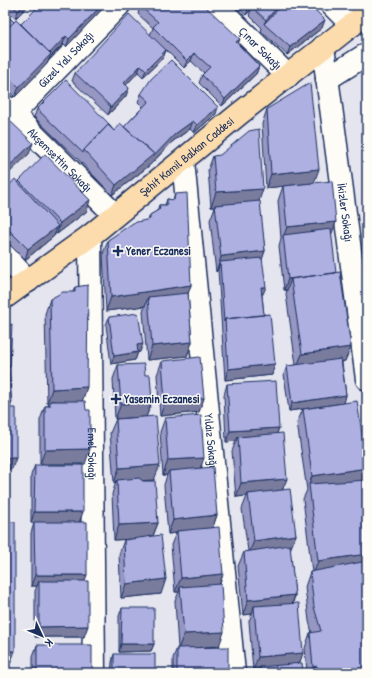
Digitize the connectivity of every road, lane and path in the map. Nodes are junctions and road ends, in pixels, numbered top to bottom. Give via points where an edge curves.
1 (119, 5) edge
2 (216, 5) edge
3 (332, 5) edge
4 (359, 19) edge
5 (323, 47) junction
6 (367, 54) edge
7 (288, 76) junction
8 (327, 79) junction
9 (9, 110) edge
10 (183, 161) junction
11 (115, 215) junction
12 (90, 236) junction
13 (5, 256) edge
14 (28, 281) junction
15 (5, 297) edge
16 (367, 379) edge
17 (94, 673) edge
18 (234, 673) edge

1 - 9 street, Güzel Yalı Sokağı
2 - 7 street, Çınar Sokağı
3 - 4 street
4 - 5 main road, Şehit Kamil Balkan Caddesi
5 - 7 main road, Şehit Kamil Balkan Caddesi
5 - 8 street, İkizler Sokağı
6 - 8 street
7 - 10 main road, Şehit Kamil Balkan Caddesi
8 - 16 street, İkizler Sokağı
9 - 11 street, Akşemsettin Sokağı
10 - 11 main road, Şehit Kamil Balkan Caddesi
10 - 18 street, Yıldız Sokağı
11 - 12 main road, Şehit Kamil Balkan Caddesi
12 - 14 main road, Şehit Kamil Balkan Caddesi
12 - 17 street, Emel Sokağı
13 - 14 street
14 - 15 main road, Şehit Kamil Balkan Caddesi

